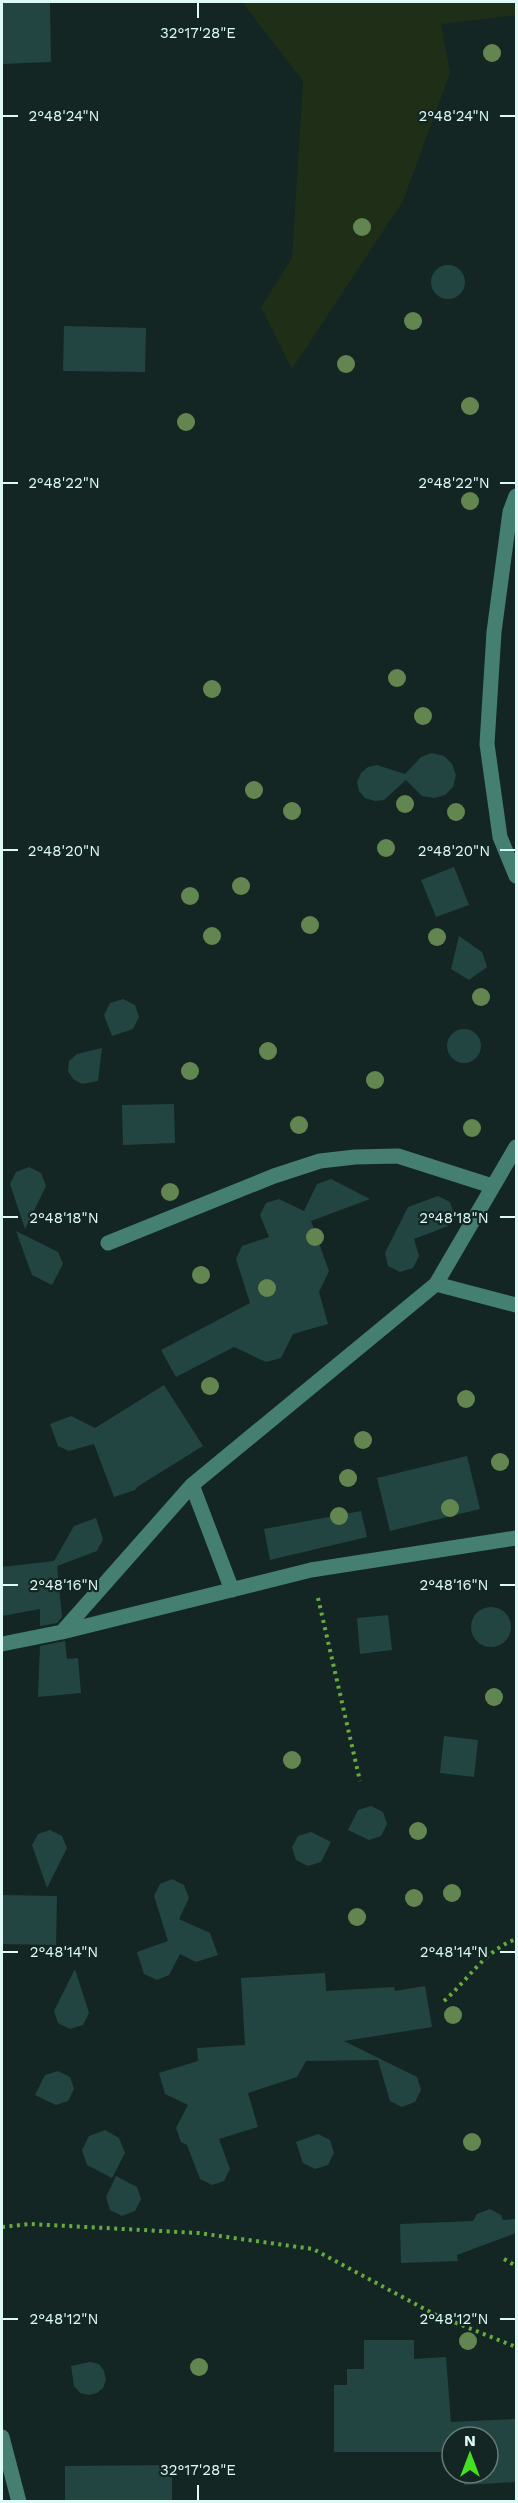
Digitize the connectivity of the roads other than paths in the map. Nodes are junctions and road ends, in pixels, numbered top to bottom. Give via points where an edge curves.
1 (516, 496) edge
2 (516, 876) edge
3 (516, 1147) edge
4 (492, 1186) junction
5 (108, 1243) dead end
6 (436, 1284) junction
7 (516, 1305) edge
8 (192, 1485) junction
9 (516, 1538) edge
10 (232, 1590) junction
11 (62, 1632) junction
12 (2, 1644) edge
13 (2, 2437) edge
14 (18, 2502) edge

1 - 2 street via 510,512 494,632 487,744 500,837
3 - 4 street
4 - 5 street via 399,1156 320,1161
4 - 6 street
6 - 7 street
6 - 8 street
8 - 10 street
8 - 11 street
9 - 10 street via 311,1570
10 - 11 street
11 - 12 street
13 - 14 street

